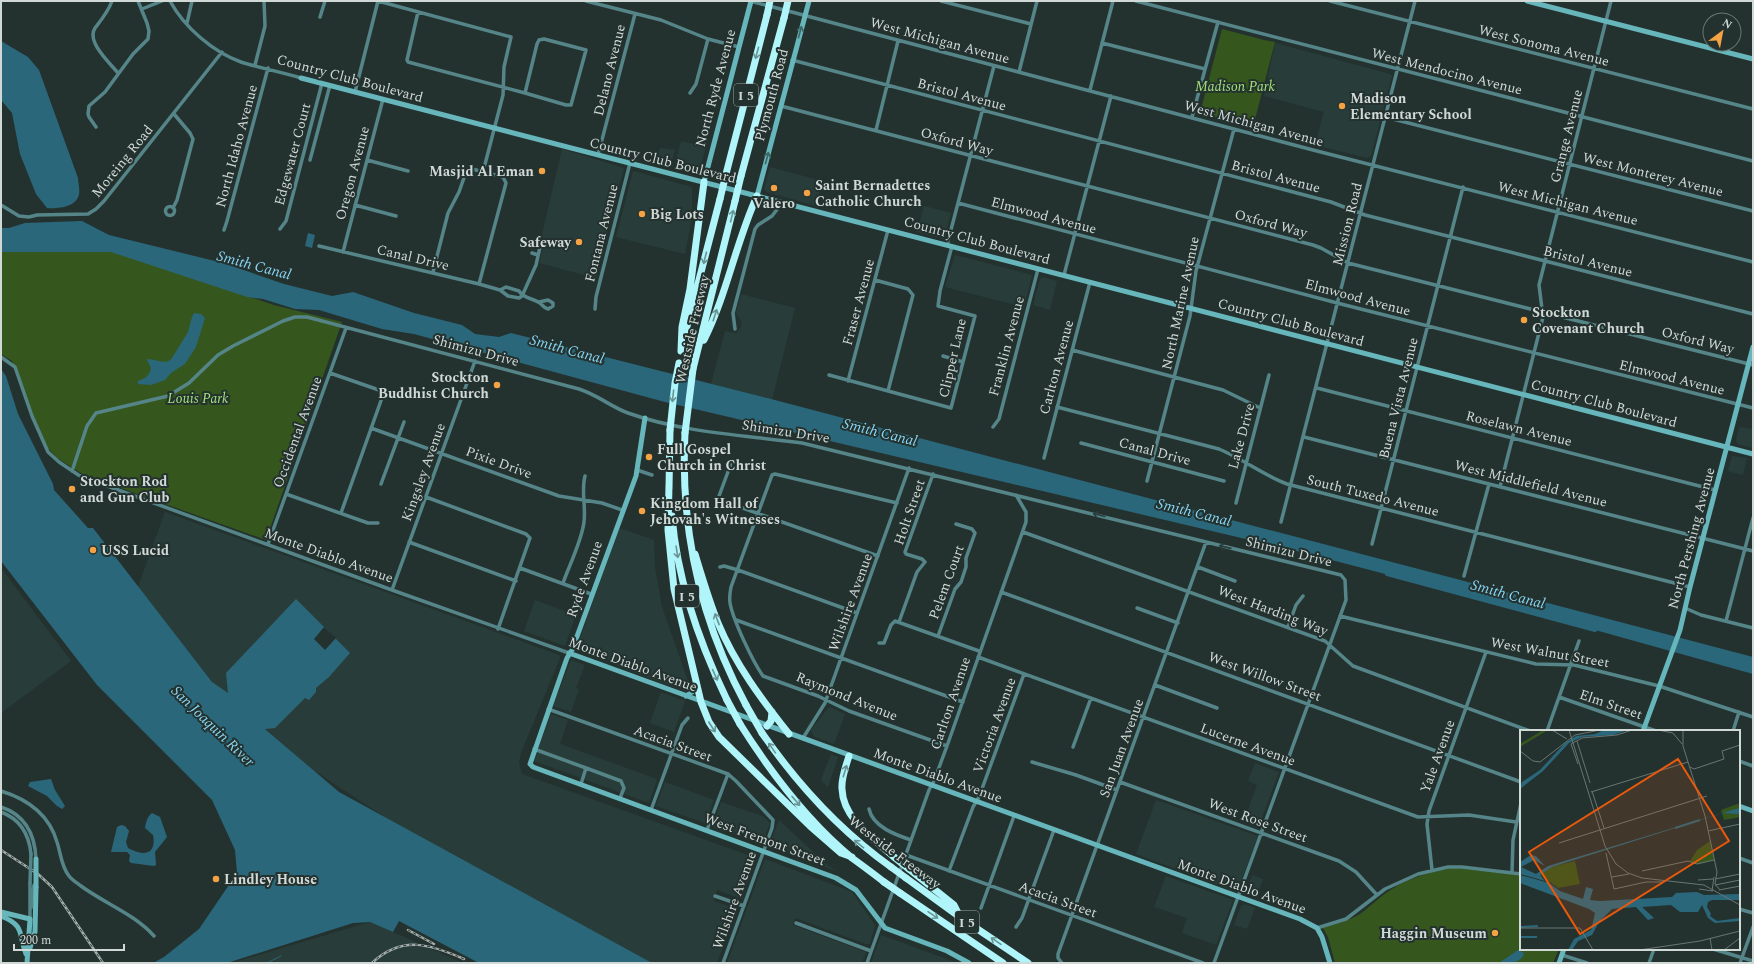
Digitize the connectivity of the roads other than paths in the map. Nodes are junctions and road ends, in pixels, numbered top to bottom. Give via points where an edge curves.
1 (112, 1) edge
2 (138, 1) edge
3 (162, 1) edge
4 (170, 1) edge
5 (192, 1) edge
6 (264, 1) edge
7 (325, 1) edge
8 (378, 1) edge
9 (586, 1) edge
10 (750, 1) edge
11 (770, 1) edge
12 (788, 1) edge
13 (809, 1) edge
14 (941, 1) edge
15 (1037, 1) edge
16 (1113, 1) edge
17 (1136, 1) edge
18 (1330, 1) edge
19 (1415, 1) edge
20 (1527, 1) edge
21 (1612, 1) edge
22 (142, 9) junction
23 (418, 12) junction
24 (635, 14) junction
25 (805, 16) junction
26 (320, 17) dead end
27 (1606, 21) junction
28 (1218, 22) junction
29 (1409, 22) junction
30 (187, 23) junction
31 (1031, 24) junction
32 (708, 39) junction
33 (898, 41) junction
34 (1102, 43) junction
35 (739, 47) junction
36 (222, 52) junction
37 (1753, 59) edge
38 (792, 60) junction
39 (255, 65) junction
40 (994, 66) junction
41 (268, 68) junction
42 (1205, 69) junction
43 (1397, 69) junction
44 (1594, 69) junction
45 (1019, 72) junction
46 (118, 73) junction
47 (301, 78) joint
48 (322, 83) junction
49 (330, 85) junction
50 (887, 85) junction
51 (504, 88) junction
52 (1090, 90) junction
53 (355, 92) junction
54 (690, 92) dead end
55 (525, 94) junction
56 (1111, 96) junction
57 (383, 99) junction
58 (781, 106) junction
59 (1753, 109) edge
60 (982, 111) junction
61 (174, 114) junction
62 (1582, 116) junction
63 (1192, 117) junction
64 (1385, 117) junction
65 (96, 127) dead end
66 (495, 128) junction
67 (1234, 129) junction
68 (876, 130) junction
69 (1099, 141) junction
70 (598, 155) junction
71 (971, 156) junction
72 (310, 160) dead end
73 (367, 160) junction
74 (1753, 160) edge
75 (630, 164) junction
76 (1570, 164) junction
77 (1373, 165) junction
78 (408, 171) dead end
79 (483, 172) junction
80 (1222, 173) junction
81 (704, 182) junction
82 (1087, 186) junction
83 (1464, 187) junction
84 (757, 196) junction
85 (782, 202) junction
86 (958, 203) junction
87 (1, 205) edge
88 (355, 205) junction
89 (173, 208) dead end
90 (1558, 211) junction
91 (1753, 211) edge
92 (1360, 214) junction
93 (396, 216) dead end
94 (1210, 218) junction
95 (224, 230) dead end
96 (280, 230) dead end
97 (888, 230) junction
98 (1075, 234) junction
99 (1451, 237) junction
100 (320, 246) dead end
101 (949, 246) junction
102 (540, 247) dead end
103 (343, 252) junction
104 (532, 253) dead end
105 (538, 255) junction
106 (1545, 261) junction
107 (1753, 262) edge
108 (1348, 263) junction
109 (1198, 266) junction
110 (1038, 269) junction
111 (433, 272) junction
112 (1064, 275) junction
113 (875, 280) junction
114 (1090, 282) junction
115 (479, 284) junction
116 (1438, 286) junction
117 (500, 290) junction
118 (513, 290) junction
119 (511, 296) junction
120 (522, 296) junction
121 (539, 302) dead end
122 (1338, 303) junction
123 (595, 309) dead end
124 (1192, 309) junction
125 (1542, 312) junction
126 (1753, 314) edge
127 (1428, 326) junction
128 (346, 328) junction
129 (734, 329) dead end
130 (1328, 344) junction
131 (1753, 347) edge
132 (698, 350) junction
133 (1072, 350) junction
134 (681, 351) junction
135 (1534, 354) junction
136 (943, 356) dead end
137 (1, 357) edge
138 (475, 361) junction
139 (963, 362) junction
140 (1751, 364) edge
141 (1418, 367) junction
142 (330, 372) junction
143 (828, 375) dead end
144 (1269, 375) dead end
145 (1175, 377) junction
146 (848, 381) junction
147 (1317, 388) junction
148 (888, 391) junction
149 (1523, 394) junction
150 (1738, 405) junction
151 (1057, 406) junction
152 (1260, 408) junction
153 (1753, 408) edge
154 (1406, 411) junction
155 (645, 418) junction
156 (404, 422) dead end
157 (993, 427) dead end
158 (371, 428) junction
159 (1160, 434) junction
160 (398, 437) junction
161 (1304, 437) junction
162 (1512, 438) junction
163 (1081, 443) dead end
164 (1727, 447) junction
165 (441, 453) junction
166 (1753, 454) edge
167 (1044, 458) dead end
168 (1394, 460) junction
169 (732, 461) dead end
170 (1153, 462) junction
171 (1246, 462) junction
172 (909, 468) junction
173 (637, 470) junction
174 (72, 471) junction
175 (933, 474) junction
176 (652, 475) dead end
177 (586, 476) dead end
178 (1147, 481) dead end
179 (1224, 481) dead end
180 (381, 484) dead end
181 (1488, 484) junction
182 (669, 485) junction
183 (1292, 485) junction
184 (1500, 487) junction
185 (1715, 490) junction
186 (286, 494) junction
187 (1016, 495) junction
188 (426, 497) junction
189 (584, 500) junction
190 (897, 503) junction
191 (1236, 504) dead end
192 (1382, 508) junction
193 (622, 510) junction
194 (341, 513) junction
195 (758, 513) junction
196 (1753, 518) edge
197 (1281, 522) dead end
198 (378, 523) dead end
199 (956, 524) dead end
200 (688, 532) junction
201 (1023, 532) junction
202 (1476, 532) junction
203 (1703, 538) junction
204 (409, 542) junction
205 (1206, 542) junction
206 (268, 544) junction
207 (1372, 544) dead end
208 (1745, 549) junction
209 (1753, 551) edge
210 (878, 556) junction
211 (720, 567) dead end
212 (1198, 567) junction
213 (520, 568) junction
214 (738, 570) junction
215 (1464, 576) dead end
216 (1235, 580) dead end
217 (516, 581) junction
218 (563, 584) junction
219 (1690, 587) junction
220 (392, 590) junction
221 (1001, 592) junction
222 (1189, 592) junction
223 (592, 594) junction
224 (1303, 596) dead end
225 (1137, 608) dead end
226 (1685, 608) junction
227 (857, 613) junction
228 (1340, 616) junction
229 (736, 620) junction
230 (1726, 621) junction
231 (899, 622) junction
232 (1178, 623) junction
233 (1288, 627) junction
234 (1753, 628) edge
235 (498, 629) junction
236 (938, 636) junction
237 (1579, 641) dead end
238 (879, 643) dead end
239 (1330, 645) junction
240 (980, 651) junction
241 (1167, 652) junction
242 (1486, 652) junction
243 (569, 654) junction
244 (841, 658) junction
245 (978, 658) junction
246 (1570, 665) junction
247 (1024, 674) junction
248 (697, 684) junction
249 (1155, 685) junction
250 (1659, 686) junction
251 (686, 696) junction
252 (1559, 697) junction
253 (1091, 698) junction
254 (826, 700) junction
255 (701, 702) junction
256 (963, 702) junction
257 (1309, 704) junction
258 (1466, 707) junction
259 (1217, 708) dead end
260 (548, 709) junction
261 (772, 712) junction
262 (1739, 712) junction
263 (1753, 717) edge
264 (688, 718) dead end
265 (1144, 718) junction
266 (767, 726) junction
267 (1644, 729) edge
268 (1527, 730) edge
269 (1547, 730) edge
270 (1733, 730) edge
271 (789, 734) junction
272 (803, 738) junction
273 (947, 746) junction
274 (1073, 747) dead end
275 (534, 749) junction
276 (671, 754) junction
277 (1448, 755) junction
278 (850, 756) junction
279 (1740, 761) edge
280 (1032, 762) dead end
281 (1753, 766) edge
282 (533, 767) joint
283 (586, 768) junction
284 (1285, 769) junction
285 (728, 774) junction
286 (1120, 782) junction
287 (1520, 782) edge
288 (581, 784) junction
289 (932, 786) junction
290 (1117, 790) junction
291 (1, 791) edge
292 (620, 798) junction
293 (976, 802) junction
294 (1740, 806) edge
295 (1, 807) edge
296 (1520, 807) edge
297 (870, 809) dead end
298 (651, 810) junction
299 (1753, 811) edge
300 (1, 812) edge
301 (1014, 816) junction
302 (1428, 818) junction
303 (774, 822) joint
304 (1516, 822) junction
305 (707, 830) junction
306 (1054, 830) junction
307 (1262, 833) junction
308 (911, 840) junction
309 (1097, 846) junction
310 (764, 851) junction
311 (906, 856) junction
312 (852, 857) junction
313 (36, 858) joint
314 (1740, 858) edge
315 (1753, 863) edge
316 (1432, 870) junction
317 (950, 872) junction
318 (1512, 873) junction
319 (1520, 874) edge
320 (33, 885) junction
321 (989, 886) junction
322 (1377, 894) junction
323 (715, 896) dead end
324 (1239, 897) junction
325 (1028, 900) junction
326 (744, 906) junction
327 (981, 908) dead end
328 (1740, 908) edge
329 (1, 912) edge
330 (1753, 913) edge
331 (1, 916) edge
332 (1072, 916) junction
333 (962, 918) junction
334 (30, 919) junction
335 (796, 923) dead end
336 (881, 925) junction
337 (1016, 927) dead end
338 (1753, 927) edge
339 (1317, 928) junction
340 (154, 936) dead end
341 (1564, 950) edge
342 (1654, 950) edge
343 (1716, 950) edge
344 (871, 951) junction
345 (1562, 955) junction
346 (27, 957) junction
347 (1742, 958) junction
348 (961, 960) edge
349 (1753, 961) edge
350 (1061, 962) edge
351 (27, 963) edge
352 (723, 963) edge
353 (867, 963) edge
354 (969, 963) edge
355 (1003, 963) edge
356 (1028, 963) edge
357 (1203, 963) edge
358 (1214, 963) edge
359 (1330, 963) edge
360 (1559, 963) edge
361 (1587, 963) edge
362 (1649, 963) edge
363 (1740, 963) edge

1 - 46 street via 106,15 94,29 92,37 95,45
2 - 22 street
3 - 22 street
4 - 30 street, Country Club Boulevard
5 - 30 street
6 - 39 street via 265,26
7 - 26 street
8 - 23 street
8 - 53 street
9 - 24 street
10 - 25 street, West Michigan Avenue
10 - 35 street, North Ryde Avenue
11 -> 134 highway, Westside Freeway / I 5, bridge
132 -> 12 highway, Westside Freeway / I 5, bridge
13 - 25 street, Plymouth Road
14 - 31 street
15 - 31 street
16 - 34 street
17 - 28 street, West Mendocino Avenue
18 - 29 street, West Sonoma Avenue
19 - 29 street, Mission Road
20 - 27 street
21 - 27 street, Grange Avenue
22 - 46 street via 149,31 148,39
23 - 51 street via 511,37 504,67
23 - 51 street via 408,62
24 - 32 street via 660,20
24 - 70 street, Delano Avenue
25 - 33 street, West Michigan Avenue
38 -> 25 street, Plymouth Road
27 - 37 street
27 - 44 street, Grange Avenue
28 - 42 street
28 - 43 street, West Mendocino Avenue
29 - 43 street, Mission Road
29 - 44 street, West Sonoma Avenue
30 - 36 street, Country Club Boulevard
31 - 45 street
32 - 35 street
32 - 54 street via 696,84
33 - 40 street, West Michigan Avenue
33 - 50 street
34 - 42 street
34 - 52 street
35 - 81 street, North Ryde Avenue
36 - 39 street, Country Club Boulevard via 241,62
36 - 61 street, Moreing Road
38 - 50 street, Bristol Avenue
38 - 58 street, Plymouth Road
39 - 41 street, Country Club Boulevard
40 - 45 street, West Michigan Avenue
40 - 60 street
41 - 47 street, Country Club Boulevard
41 - 95 street, North Idaho Avenue
42 - 63 street
43 - 62 street, West Mendocino Avenue
43 - 64 street, Mission Road
44 - 59 street, West Sonoma Avenue
44 - 62 street, Grange Avenue
45 - 52 street, West Michigan Avenue
46 - 65 street via 105,92 89,106 89,117
47 - 48 street, Country Club Boulevard
48 - 49 street, Country Club Boulevard
48 - 96 street, Edgewater Court via 286,221
49 - 53 street, Country Club Boulevard
49 - 72 street
50 - 60 street, Bristol Avenue
50 - 68 street
51 - 55 street
51 - 66 street
52 - 56 street, West Michigan Avenue
53 - 57 street, Country Club Boulevard
55 - 55 street via 539,40 544,39 586,50 571,104 566,105
56 - 63 street, West Michigan Avenue
56 - 69 street
57 - 66 street, Country Club Boulevard
57 - 73 street, Oregon Avenue
58 - 68 street, Oxford Way
84 -> 58 street, Plymouth Road
60 - 69 street, Bristol Avenue
60 - 71 street
61 - 87 street, Moreing Road via 92,213 25,217
61 - 89 street via 193,139
62 - 74 street, West Mendocino Avenue
62 - 76 street, Grange Avenue
63 - 67 street, West Michigan Avenue
64 - 76 street, West Monterey Avenue
64 - 77 street, Mission Road
66 - 70 street, Country Club Boulevard
66 - 79 street
67 - 77 street, West Michigan Avenue
67 - 80 street, North Marine Avenue
68 - 71 street, Oxford Way
69 - 80 street, Bristol Avenue
69 - 82 street
70 - 75 street, Country Club Boulevard
71 - 82 street, Oxford Way
71 - 86 street
73 - 78 street
73 - 88 street, Oregon Avenue
75 - 81 street, Country Club Boulevard
75 - 123 street, Fontana Avenue
76 - 90 street, Grange Avenue
76 - 91 street, West Monterey Avenue
77 - 83 street, West Michigan Avenue
77 - 92 street, Mission Road
79 - 111 street via 471,169 466,172 448,213
79 - 115 street via 503,178 506,183
80 - 92 street, Bristol Avenue via 1331,202
80 - 94 street, North Marine Avenue
81 - 84 street, Country Club Boulevard
81 - 134 highway via 690,289 682,327
82 - 94 street, Oxford Way
82 - 98 street
83 - 90 street, West Michigan Avenue
83 - 99 street, Buena Vista Avenue
84 - 85 street, Country Club Boulevard
132 -> 84 highway via 711,326
85 - 97 street, Country Club Boulevard
85 - 129 street via 772,216 755,229 733,313
86 - 98 street, Elmwood Avenue
86 - 101 street
88 - 93 street
88 - 103 street, Oregon Avenue
90 - 106 street, Grange Avenue
90 - 107 street, West Michigan Avenue
92 - 99 street, Bristol Avenue
92 - 108 street, Mission Road
94 - 108 street, Oxford Way via 1317,247
94 - 109 street, North Marine Avenue
97 - 101 street, Country Club Boulevard
97 - 113 street, Fraser Avenue
98 - 109 street, Elmwood Avenue
98 - 112 street
99 - 106 street, Bristol Avenue
99 - 116 street, Buena Vista Avenue
100 - 103 street, Canal Drive
101 - 110 street, Country Club Boulevard
101 - 139 street, Clipper Lane via 938,306 975,316
102 - 105 street
103 - 111 street, Canal Drive
104 - 105 street
105 - 120 street
106 - 125 street, Grange Avenue via 1539,285
106 - 126 street, Bristol Avenue
108 - 116 street, Oxford Way
108 - 122 street, Mission Road
109 - 122 street, Elmwood Avenue
109 - 124 street, North Marine Avenue
110 - 112 street, Country Club Boulevard
110 - 157 street, Franklin Avenue via 999,419
111 - 115 street, Canal Drive
112 - 114 street, Country Club Boulevard
113 - 146 street, Fraser Avenue
113 - 148 street via 912,292
114 - 124 street, Country Club Boulevard
114 - 133 street, Carlton Avenue
115 - 117 street, Canal Drive
116 - 125 street, Oxford Way
116 - 127 street, Buena Vista Avenue
117 - 118 street, Canal Drive via 506,287
117 - 119 street, Canal Drive
118 - 119 street
118 - 120 street, Canal Drive via 519,291
119 - 120 street, Canal Drive
120 - 121 street, Canal Drive
122 - 127 street, Elmwood Avenue
122 - 130 street, Mission Road
124 - 130 street, Country Club Boulevard
124 - 145 street, North Marine Avenue
125 - 135 street, Grange Avenue
125 - 140 street, Oxford Way
127 - 135 street, Elmwood Avenue
127 - 141 street, Buena Vista Avenue
128 - 138 street, Shimizu Drive
128 - 142 street, Occidental Avenue
128 - 174 street, Shimizu Drive via 307,317 283,321 218,355 189,383 173,393 96,413 87,426
130 - 141 street, Country Club Boulevard
130 - 147 street, Mission Road
131 - 140 street, North Pershing Avenue
132 - 200 highway, Westside Freeway / I 5, bridge via 685,433 684,473
133 - 145 street
133 - 151 street, Carlton Avenue
134 -> 182 highway, Westside Freeway / I 5, bridge via 674,383
135 - 149 street, Grange Avenue
135 - 150 street, Elmwood Avenue
136 - 139 street
137 - 174 street, Monte Diablo Avenue via 15,367 46,449
138 - 155 street, Shimizu Drive via 591,393 615,407
138 - 165 street, Kingsley Avenue
139 - 148 street, Clipper Lane via 951,408
140 - 150 street, North Pershing Avenue
141 - 149 street, Country Club Boulevard
141 - 154 street, Buena Vista Avenue
142 - 158 street via 379,390 383,394
142 - 186 street, Occidental Avenue
143 - 146 street
144 - 152 street, Lake Drive
145 - 152 street via 1223,390
145 - 159 street, North Marine Avenue
146 - 148 street
147 - 154 street, Roselawn Avenue
147 - 161 street, Mission Road
149 - 162 street, Grange Avenue
149 - 164 street, Country Club Boulevard
150 - 153 street, Elmwood Avenue
150 - 164 street, North Pershing Avenue
151 - 159 street, South Tuxedo Avenue
151 - 167 street, Carlton Avenue
152 - 171 street, Lake Drive
154 - 162 street, Roselawn Avenue
154 - 168 street, Buena Vista Avenue
155 - 172 street, Shimizu Drive via 706,432 802,443
155 - 173 street, Ryde Avenue
156 - 160 street
158 - 160 street, Pixie Drive
158 - 194 street
159 - 170 street, North Marine Avenue
159 - 171 street, South Tuxedo Avenue via 1219,449
160 - 165 street, Pixie Drive
160 - 180 street
161 - 168 street, West Middlefield Avenue
161 - 183 street, Mission Road
162 - 184 street, Grange Avenue
162 - 185 street, Roselawn Avenue
163 - 170 street, Canal Drive
164 - 166 street, Country Club Boulevard
164 - 185 street, North Pershing Avenue
165 - 188 street, Kingsley Avenue
165 - 189 street, Pixie Drive via 559,496
168 - 181 street, West Middlefield Avenue
168 - 192 street, Buena Vista Avenue
169 - 195 street via 719,496 720,500
170 - 178 street, North Marine Avenue
170 - 179 street, Canal Drive
171 - 183 street, South Tuxedo Avenue via 1276,480
171 - 191 street, Lake Drive
172 - 175 street, Shimizu Drive
172 - 190 street, Wilshire Avenue
173 - 176 street
173 - 193 street, Ryde Avenue
174 - 206 street, Monte Diablo Avenue via 102,485
175 - 187 street, Shimizu Drive
175 - 231 street, Holt Street via 905,552 925,562 917,572
177 - 189 street
181 - 184 street, West Middlefield Avenue
181 - 202 street
182 - 248 highway via 668,530 671,568
182 -> 312 highway, Westside Freeway / I 5, bridge via 677,555 685,590 700,638 727,700 740,724 785,788 816,823
183 - 192 street, South Tuxedo Avenue
183 - 197 street, Mission Road
184 - 203 street, West Middlefield Avenue
185 - 203 street, North Pershing Avenue
186 - 194 street
186 - 206 street, Occidental Avenue
187 - 201 street, Carlton Avenue via 1026,512
205 -> 187 street, Shimizu Drive
188 - 204 street, Kingsley Avenue
188 - 213 street via 526,534 530,538
189 - 193 street, Pixie Drive
189 - 218 street via 584,524
190 - 195 street, Raymond Avenue via 775,474
190 - 210 street, Wilshire Avenue
192 - 202 street, South Tuxedo Avenue
192 - 207 street, Buena Vista Avenue
193 - 223 street, Ryde Avenue
194 - 198 street via 368,523
195 - 210 street
195 - 214 street, Raymond Avenue
196 - 208 street
199 - 236 street, Pelem Court via 972,529 975,533 966,558 966,567
261 -> 200 highway via 739,664 724,635
333 -> 200 highway, Westside Freeway / I 5, bridge via 854,839 817,804 786,767 762,733 730,675 711,627 694,568
201 - 221 street, Carlton Avenue
201 - 222 street, West Harding Way
202 - 215 street
202 - 219 street, South Tuxedo Avenue
203 - 208 street, West Middlefield Avenue
203 - 219 street, North Pershing Avenue
204 - 217 street
204 - 220 street, Kingsley Avenue
205 - 212 street, San Juan Avenue
228 -> 205 street, Shimizu Drive via 1346,598 1344,578 1341,576
206 - 220 street, Monte Diablo Avenue
208 - 209 street, West Middlefield Avenue
208 - 230 street
210 - 227 street, Wilshire Avenue
211 - 214 street
212 - 216 street
212 - 222 street, San Juan Avenue
213 - 217 street
213 - 218 street
214 - 227 street
214 - 229 street, Raymond Avenue via 730,597
217 - 235 street
218 - 223 street
219 - 226 street, North Pershing Avenue
220 - 235 street, Monte Diablo Avenue
221 - 240 street, Carlton Avenue
221 - 241 street, West Willow Street
222 - 232 street, San Juan Avenue
222 - 233 street, West Harding Way
223 - 243 street, Ryde Avenue
224 - 233 street via 1296,605
225 - 232 street
226 - 230 street
226 - 250 street, North Pershing Avenue via 1679,636
227 - 244 street, Wilshire Avenue
228 - 239 street
228 - 242 street, West Walnut Street
229 - 244 street
229 - 254 street, Raymond Avenue via 763,676
230 - 234 street
231 - 236 street
231 - 238 street, Holt Street via 893,622 884,643
232 - 241 street, San Juan Avenue
233 - 239 street, West Harding Way via 1326,641
235 - 243 street, Monte Diablo Avenue
236 - 240 street
237 - 246 street
239 - 257 street
239 - 258 street, West Harding Way via 1353,666
240 - 245 street, Carlton Avenue
241 - 249 street, San Juan Avenue
241 - 257 street, West Willow Street
242 - 246 street, West Walnut Street via 1536,664
242 - 258 street, Yale Avenue
243 - 251 street, Monte Diablo Avenue
243 - 260 street, Ryde Avenue
244 - 254 street, Wilshire Avenue
244 - 256 street
245 - 247 street, Lucerne Avenue
245 - 256 street, Carlton Avenue
246 - 250 street, West Walnut Street
246 - 252 street
247 - 253 street, Lucerne Avenue
247 - 293 street, Victoria Avenue
248 - 251 street
248 - 255 highway
249 - 259 street
249 - 265 street, San Juan Avenue
250 - 262 street, West Walnut Street
250 - 267 street, North Pershing Avenue
251 - 255 street, Monte Diablo Avenue
252 - 267 street, Elm Street
252 - 269 street
253 - 265 street, Lucerne Avenue
253 - 274 street
254 - 272 street, Wilshire Avenue
254 - 273 street, Raymond Avenue via 849,711
255 - 266 street, Monte Diablo Avenue
255 -> 312 highway via 709,722 719,737 810,826 841,853
256 - 273 street, Carlton Avenue
257 - 277 street, West Willow Street
257 - 284 street
258 - 268 street, West Harding Way
258 - 277 street, Yale Avenue
260 - 275 street, Ryde Avenue
260 - 276 street, Acacia Street
261 - 266 highway via 771,721
261 - 271 highway
262 - 263 street, West Walnut Street
262 - 270 street
264 - 276 street via 682,725
265 - 284 street, Lucerne Avenue
265 - 286 street, San Juan Avenue
266 - 271 street, Monte Diablo Avenue
271 - 272 street, Monte Diablo Avenue
272 - 278 street, Monte Diablo Avenue
273 - 289 street, Carlton Avenue
275 - 282 street, Ryde Avenue via 530,762
275 - 283 street
276 - 285 street, Acacia Street
276 - 298 street
277 - 287 street, West Willow Street
277 - 302 street, Yale Avenue
278 - 289 street, Monte Diablo Avenue
333 -> 278 highway, bridge via 954,905 894,857 852,816 846,806 842,786
279 - 281 street
280 - 290 street
282 - 288 street, West Fremont Street
283 - 288 street
283 - 292 street via 621,780 624,788
284 - 302 street, Lucerne Avenue via 1418,817
284 - 307 street
285 - 303 street, Acacia Street
285 - 305 street
286 - 290 street, San Juan Avenue
286 - 307 street, West Rose Street
288 - 292 street, West Fremont Street
289 - 293 street, Monte Diablo Avenue
289 - 308 street, Carlton Avenue
290 - 309 street, San Juan Avenue
291 - 340 street via 34,806 46,818 54,834 61,862 69,877 147,927
292 - 298 street, West Fremont Street
293 - 301 street, Monte Diablo Avenue
293 - 317 street, Victoria Avenue
294 - 299 street
295 - 313 street via 14,813 27,826 34,841
296 - 304 street
297 - 308 street via 874,819 888,831
298 - 305 street, West Fremont Street
300 - 320 street, bridge via 22,826 29,841
301 - 306 street, Monte Diablo Avenue
301 - 321 street
302 - 304 street, Lucerne Avenue via 1476,816
302 - 316 street, Yale Avenue
303 - 310 street, Wilshire Avenue
304 - 318 street
305 - 310 street, West Fremont Street
306 - 309 street, Monte Diablo Avenue
306 - 325 street
307 - 322 street, West Rose Street via 1345,865 1356,872
307 - 324 street
308 - 311 street, Carlton Avenue
309 - 324 street, Monte Diablo Avenue
309 - 332 street, San Juan Avenue
310 - 326 street, Wilshire Avenue
310 - 336 street, West Fremont Street via 847,883 859,893
311 - 317 street, Acacia Street
311 - 336 street, Carlton Avenue
312 -> 355 highway, Westside Freeway / I 5, bridge via 884,882
313 - 320 street, bridge
314 - 315 street
316 - 318 street via 1462,867
316 - 322 street via 1406,878
317 - 321 street, Acacia Street
318 - 319 street
320 - 334 street
320 - 346 street via 35,932
321 - 325 street, Acacia Street
321 - 327 street
322 - 339 street via 1346,919
323 - 326 street
324 - 339 street, Monte Diablo Avenue via 1300,919
324 - 358 street
325 - 332 street, Acacia Street
325 - 337 street
326 - 352 street, Wilshire Avenue
328 - 330 street
329 - 334 street
331 - 346 street via 12,920 18,927
332 - 350 street, San Juan Avenue via 1058,954
332 - 357 street, Acacia Street
356 -> 333 highway, Westside Freeway / I 5
334 - 346 street
335 - 344 street
336 - 344 street, Carlton Avenue
336 - 348 street, West Fremont Street via 889,931 947,951
338 - 347 street
339 - 359 street
341 - 345 street
342 - 362 street
343 - 347 street
344 - 353 street, Carlton Avenue
345 - 360 street
345 - 361 street
346 - 351 street
347 - 349 street
347 - 363 street
348 - 354 street, West Fremont Street

